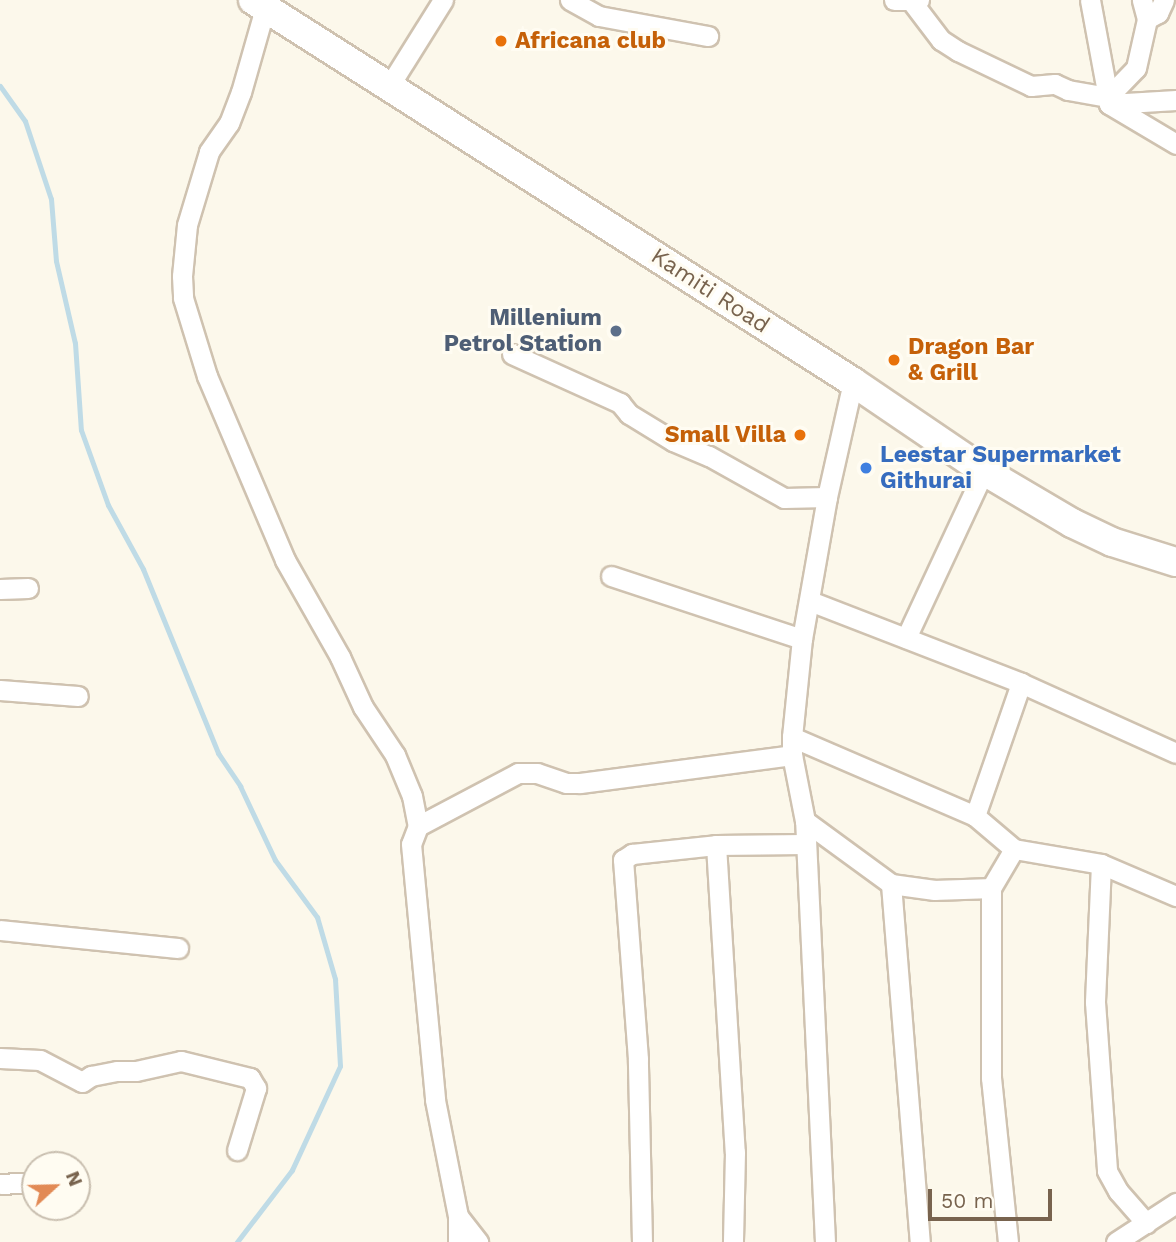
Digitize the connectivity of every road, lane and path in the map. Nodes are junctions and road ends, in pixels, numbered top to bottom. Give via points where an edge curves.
1 (443, 0) edge
2 (570, 0) edge
3 (1090, 0) edge
4 (1164, 0) edge
5 (908, 1) edge
6 (259, 4) edge
7 (1145, 10) edge
8 (708, 36) dead end
9 (388, 88) junction
10 (1108, 100) junction
11 (1176, 100) edge
12 (1176, 144) edge
13 (512, 354) dead end
14 (853, 382) junction
15 (984, 471) junction
16 (827, 497) junction
17 (1176, 562) edge
18 (611, 576) dead end
19 (28, 588) dead end
20 (0, 589) edge
21 (810, 601) junction
22 (906, 638) junction
23 (802, 639) junction
24 (1021, 683) junction
25 (0, 690) edge
26 (78, 696) dead end
27 (792, 746) junction
28 (1176, 753) edge
29 (975, 816) junction
30 (804, 821) junction
31 (418, 826) junction
32 (805, 844) junction
33 (716, 845) junction
34 (1014, 849) junction
35 (1101, 864) junction
36 (891, 884) junction
37 (991, 888) junction
38 (1176, 896) edge
39 (0, 930) edge
40 (178, 948) dead end
41 (0, 1058) edge
42 (237, 1150) dead end
43 (21, 1183) edge
44 (0, 1184) edge
45 (1176, 1203) edge
46 (458, 1216) junction
47 (1146, 1223) junction
48 (1117, 1241) edge
49 (458, 1242) edge
50 (478, 1242) edge
51 (642, 1242) edge
52 (733, 1242) edge
53 (825, 1242) edge
54 (920, 1242) edge
55 (1008, 1242) edge

1 - 9 street
2 - 8 street via 599,16
3 - 10 street
4 - 7 street via 1158,13
5 - 10 street via 941,40 1012,79 1031,86 1055,84
6 - 9 main road, Kamiti Road
6 - 31 street via 241,92 229,122 209,152 187,225 183,298 207,376 285,560 363,708 395,755 412,796
7 - 10 street via 1136,68
9 - 14 main road, Kamiti Road
10 - 11 street
10 - 12 street
13 - 16 street via 621,402 629,414 673,442 709,456 784,498
14 - 15 main road, Kamiti Road
14 - 16 street
15 - 17 main road, Kamiti Road via 1112,542
15 - 22 street
16 - 21 street
18 - 23 street
19 - 20 street
21 - 22 street
21 - 23 street
22 - 24 street
23 - 27 street
24 - 28 street
24 - 29 street
25 - 26 street
27 - 29 street
27 - 30 street
27 - 31 street via 580,783 518,773
29 - 34 street
30 - 32 street
30 - 36 street
31 - 46 street via 411,844 435,1100
32 - 33 street
32 - 53 street
33 - 51 street via 632,854 623,860 638,1059
33 - 52 street via 735,1152
34 - 35 street
34 - 37 street
35 - 38 street
35 - 47 street via 1095,1002 1107,1171
36 - 37 street via 935,890
36 - 54 street
37 - 55 street via 991,1078
39 - 40 street
41 - 42 street via 40,1060 82,1082 91,1076 181,1061 250,1077 256,1088
43 - 44 street
45 - 47 street
46 - 49 street
46 - 50 street
47 - 48 street

